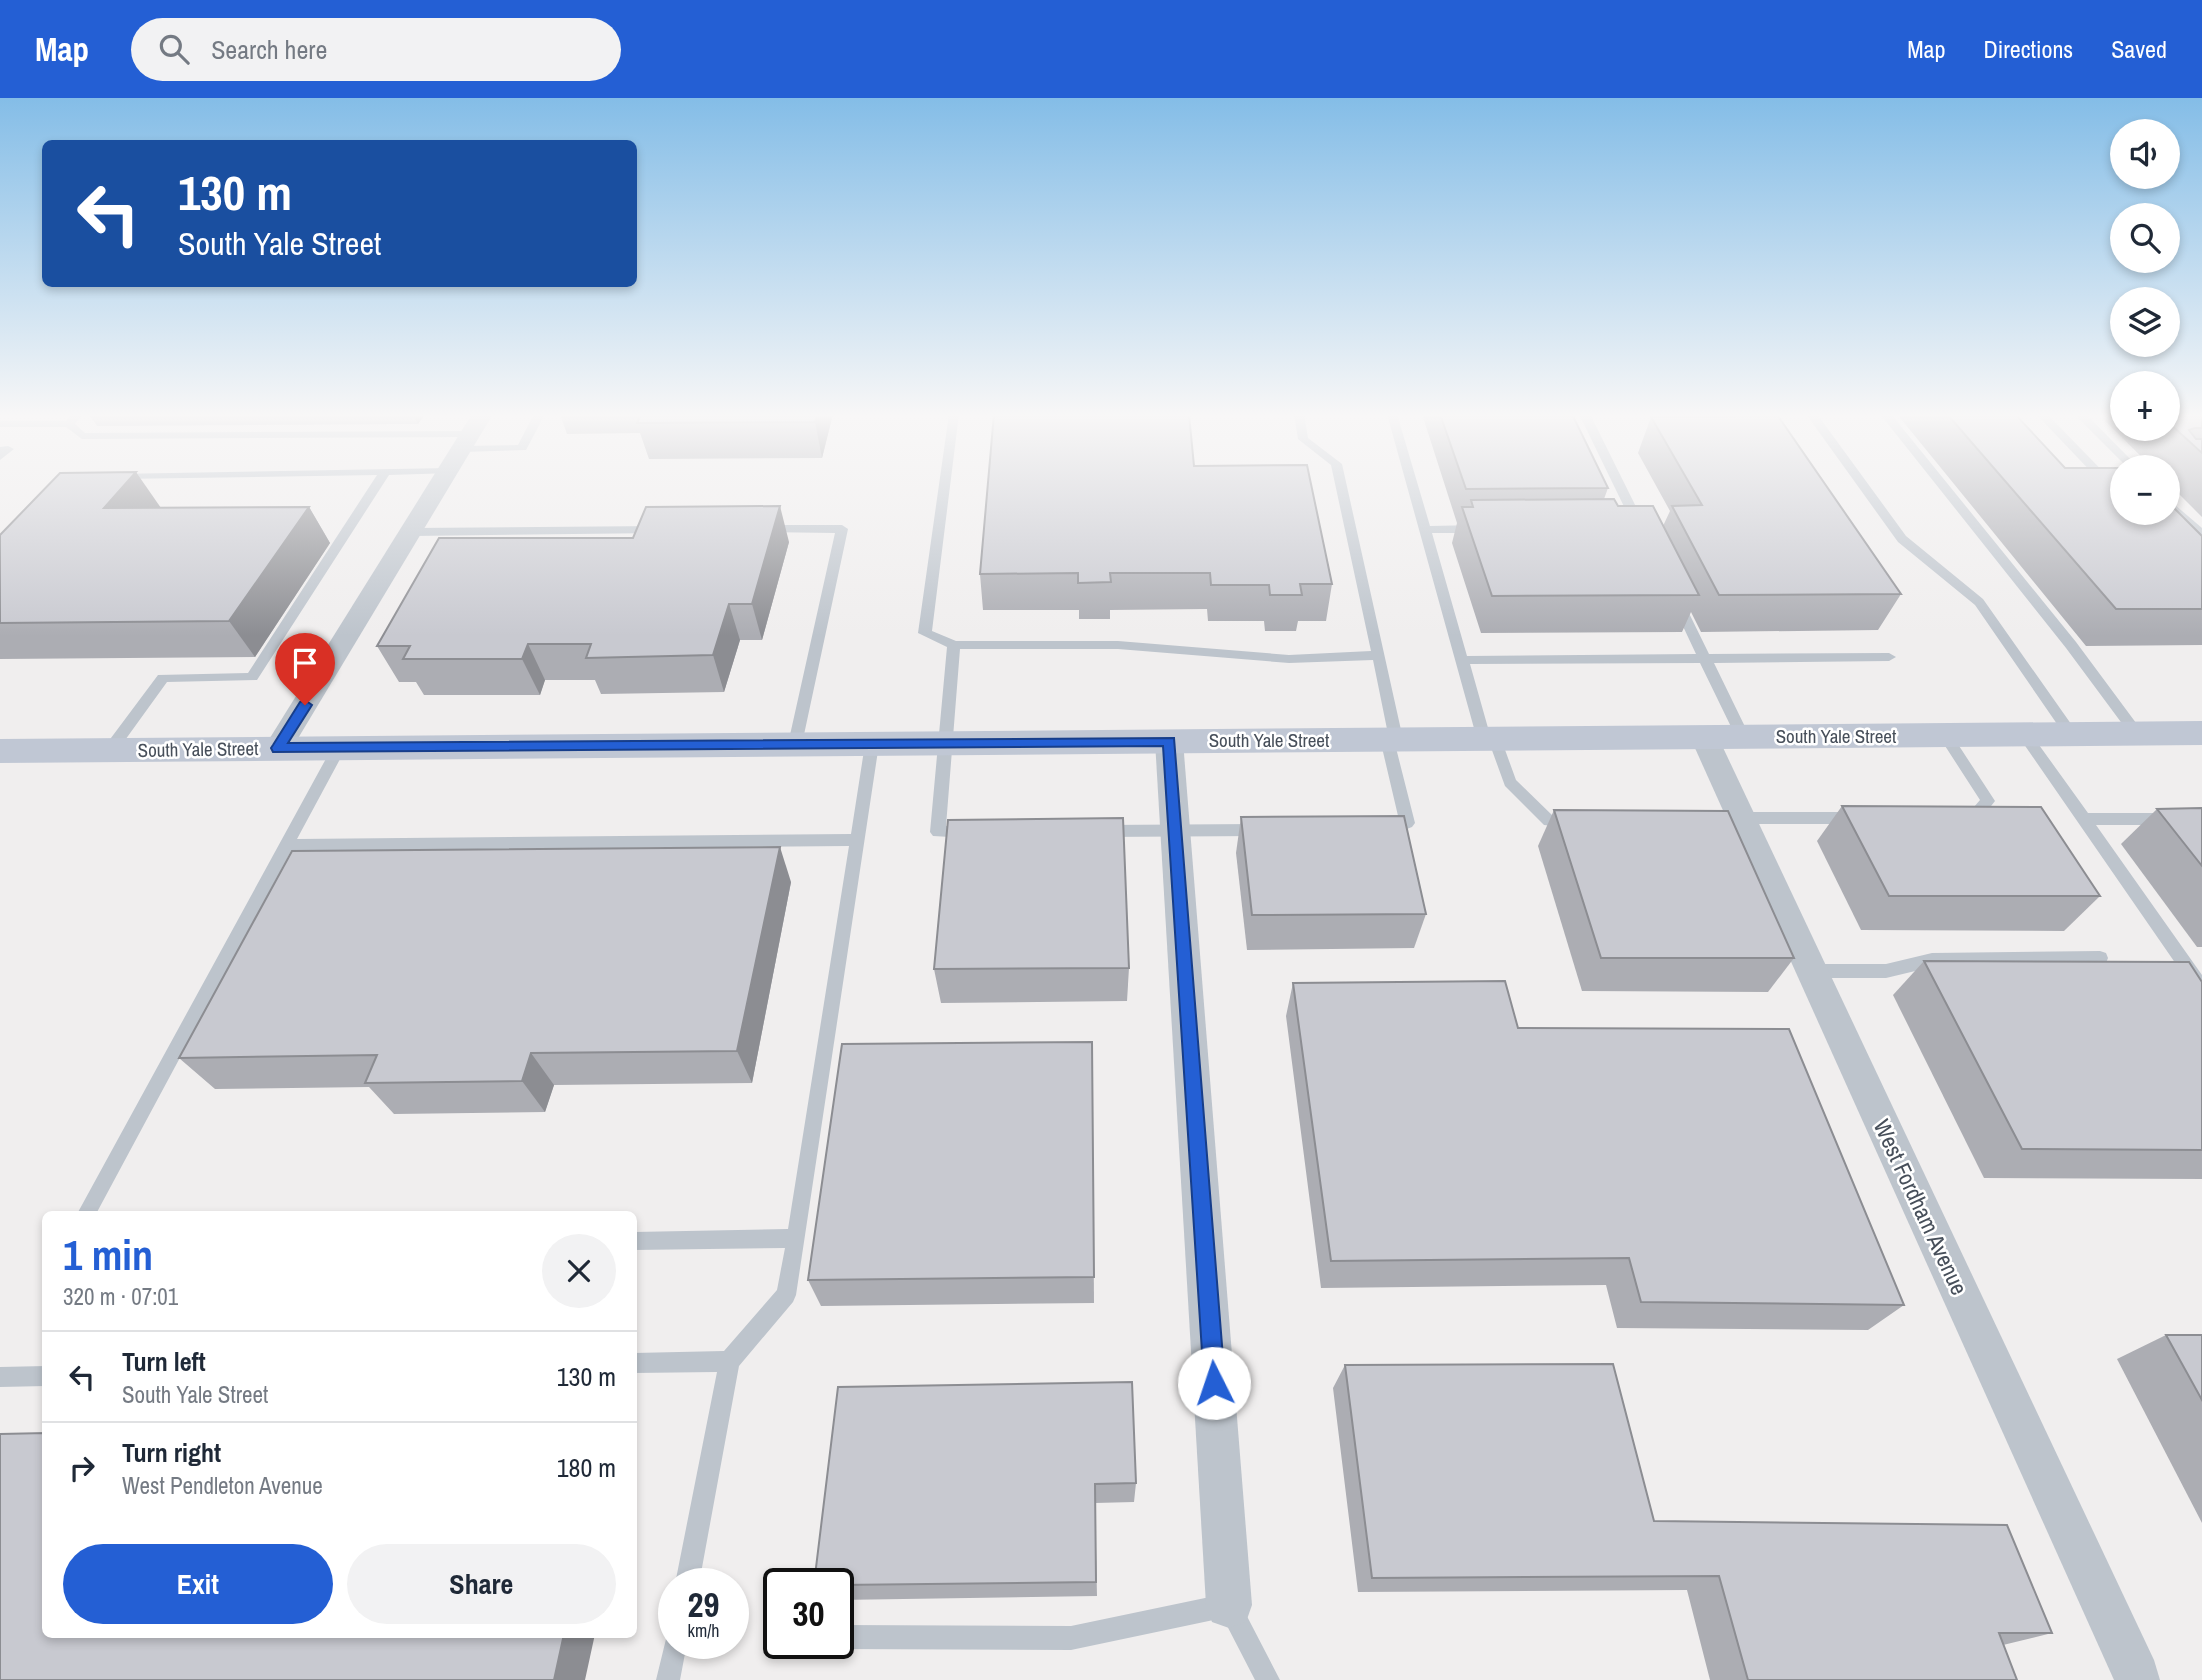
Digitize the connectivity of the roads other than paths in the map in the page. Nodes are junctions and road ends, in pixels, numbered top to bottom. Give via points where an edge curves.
1 (375, 488) edge
2 (439, 488) edge
3 (944, 488) edge
4 (1341, 488) edge
5 (1412, 488) edge
6 (1621, 488) edge
7 (1865, 488) edge
8 (1944, 488) edge
9 (2180, 514) edge
10 (1627, 528) edge
11 (1492, 529) edge
12 (677, 530) edge
13 (746, 530) edge
14 (1424, 530) junction
15 (412, 532) junction
16 (2202, 536) edge
17 (1674, 595) edge
18 (954, 645) junction
19 (1379, 655) junction
20 (1889, 657) dead end
21 (1706, 659) junction
22 (1461, 660) junction
23 (2202, 733) edge
24 (2024, 734) junction
25 (2071, 734) junction
26 (2137, 734) junction
27 (1945, 735) junction
28 (1704, 737) junction
29 (1743, 737) junction
30 (1391, 739) junction
31 (1490, 739) junction
32 (1169, 741) junction
33 (944, 743) junction
34 (795, 744) junction
35 (872, 744) junction
36 (278, 748) junction
37 (339, 748) junction
38 (110, 750) junction
39 (0, 751) edge
40 (1954, 816) edge
41 (1861, 818) edge
42 (2084, 819) junction
43 (2202, 819) edge
44 (1588, 822) edge
45 (1740, 822) junction
46 (1177, 830) junction
47 (1274, 830) edge
48 (978, 831) edge
49 (1084, 831) edge
50 (1371, 831) edge
51 (859, 840) junction
52 (288, 845) junction
53 (2100, 958) dead end
54 (2194, 964) edge
55 (1813, 971) junction
56 (2202, 988) edge
57 (88, 1211) edge
58 (796, 1238) junction
59 (637, 1241) edge
60 (729, 1361) junction
61 (637, 1363) edge
62 (42, 1376) edge
63 (0, 1377) edge
64 (690, 1568) edge
65 (1229, 1605) junction
66 (854, 1637) edge
67 (673, 1659) edge
68 (2138, 1679) edge
69 (668, 1680) edge
70 (1268, 1680) edge

1 - 38 lane via 252,677 163,678
2 - 15 street
3 - 18 lane via 925,633
4 - 19 lane
5 - 14 lane
6 - 10 lane via 1644,534
7 - 25 lane via 1902,539 1979,602
8 - 26 lane
9 - 16 lane
11 - 14 lane
12 - 15 lane
13 - 34 lane via 842,529
14 - 22 lane
15 - 36 street
17 - 21 lane
18 - 19 lane via 1118,645 1289,659
18 - 33 lane
19 - 30 lane
20 - 21 lane
21 - 22 lane
21 - 29 lane
22 - 31 lane
23 - 26 street, South Yale Street
24 - 25 street, South Yale Street
24 - 27 street, South Yale Street
24 - 42 lane
25 - 26 street, South Yale Street
27 - 29 street, South Yale Street
27 - 40 lane via 1988,801 1979,811
28 - 29 street, South Yale Street
28 - 31 street, South Yale Street
28 - 45 street, West Fordham Avenue
30 - 31 street, South Yale Street
30 - 32 street, South Yale Street
30 - 50 lane via 1407,823
31 - 44 lane via 1510,782 1549,821
32 - 33 street, South Yale Street
32 - 46 street
33 - 35 street, South Yale Street
33 - 48 lane via 938,832
34 - 35 street, South Yale Street
34 - 37 street, South Yale Street
35 - 51 lane
36 - 37 street, South Yale Street
36 - 38 street, South Yale Street
37 - 52 lane
38 - 39 street, South Yale Street
41 - 45 lane
42 - 43 lane
42 - 54 lane
45 - 55 street, West Fordham Avenue
46 - 47 lane
46 - 49 lane
46 - 65 street
51 - 52 lane
51 - 58 lane
52 - 57 lane
53 - 55 lane via 1932,960 1886,971
54 - 56 lane
55 - 68 street, West Fordham Avenue
58 - 59 lane
58 - 60 lane via 786,1295
60 - 61 lane
60 - 64 lane
62 - 63 lane
65 - 66 lane via 1071,1638
65 - 70 lane
67 - 69 lane

